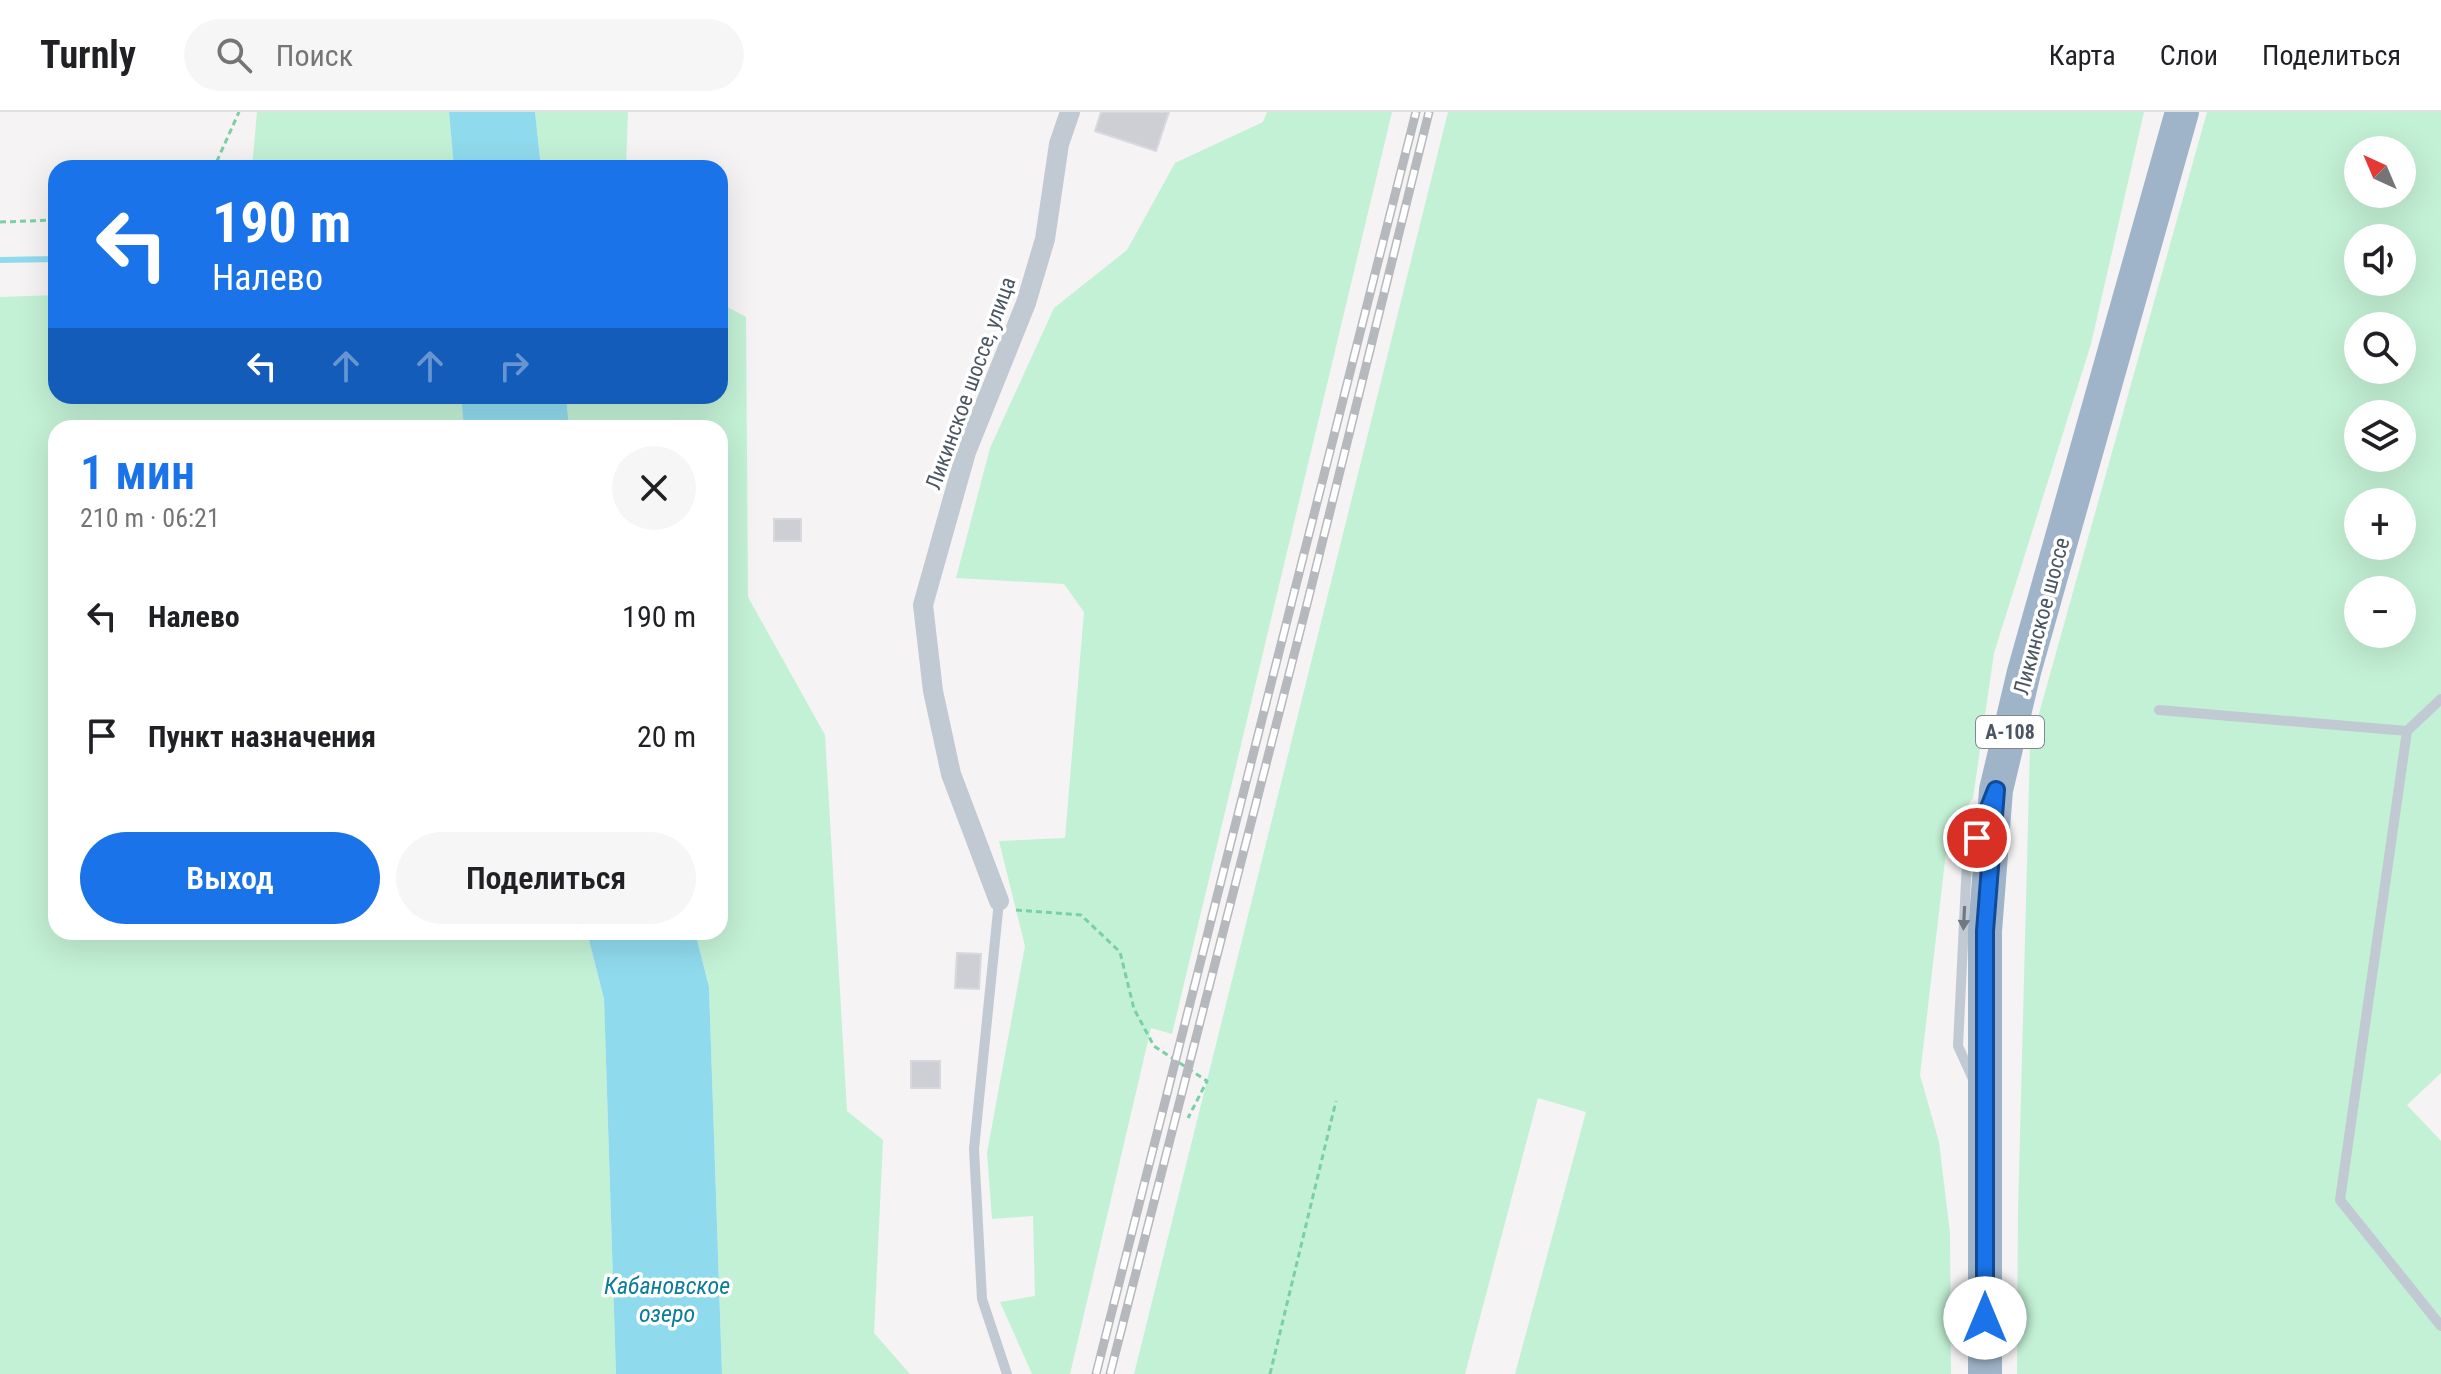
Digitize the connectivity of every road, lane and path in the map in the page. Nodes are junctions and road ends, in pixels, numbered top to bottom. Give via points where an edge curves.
1 (239, 112) edge
2 (1070, 112) edge
3 (2178, 117) edge
4 (217, 160) edge
5 (48, 220) edge
6 (0, 222) edge
7 (2441, 699) edge
8 (2159, 710) dead end
9 (2407, 731) junction
10 (999, 901) junction
11 (1336, 1101) dead end
12 (1188, 1118) dead end
13 (2441, 1326) edge
14 (1007, 1374) edge
15 (1270, 1374) edge
16 (1985, 1374) edge

1 - 4 path
2 - 10 street, Ликинское шоссе, улица via 1059,144 1038,265 966,452 923,605 933,691 951,774
3 - 16 highway, Ликинское шоссе / А-108 via 1996,790 1985,931
5 - 6 path
7 - 9 lane
8 - 9 lane
9 - 13 lane via 2340,1200
10 - 12 path via 1017,911 1081,915 1120,952 1134,1009 1154,1046 1207,1081
10 - 14 lane via 974,1149 982,1299
11 - 15 path

